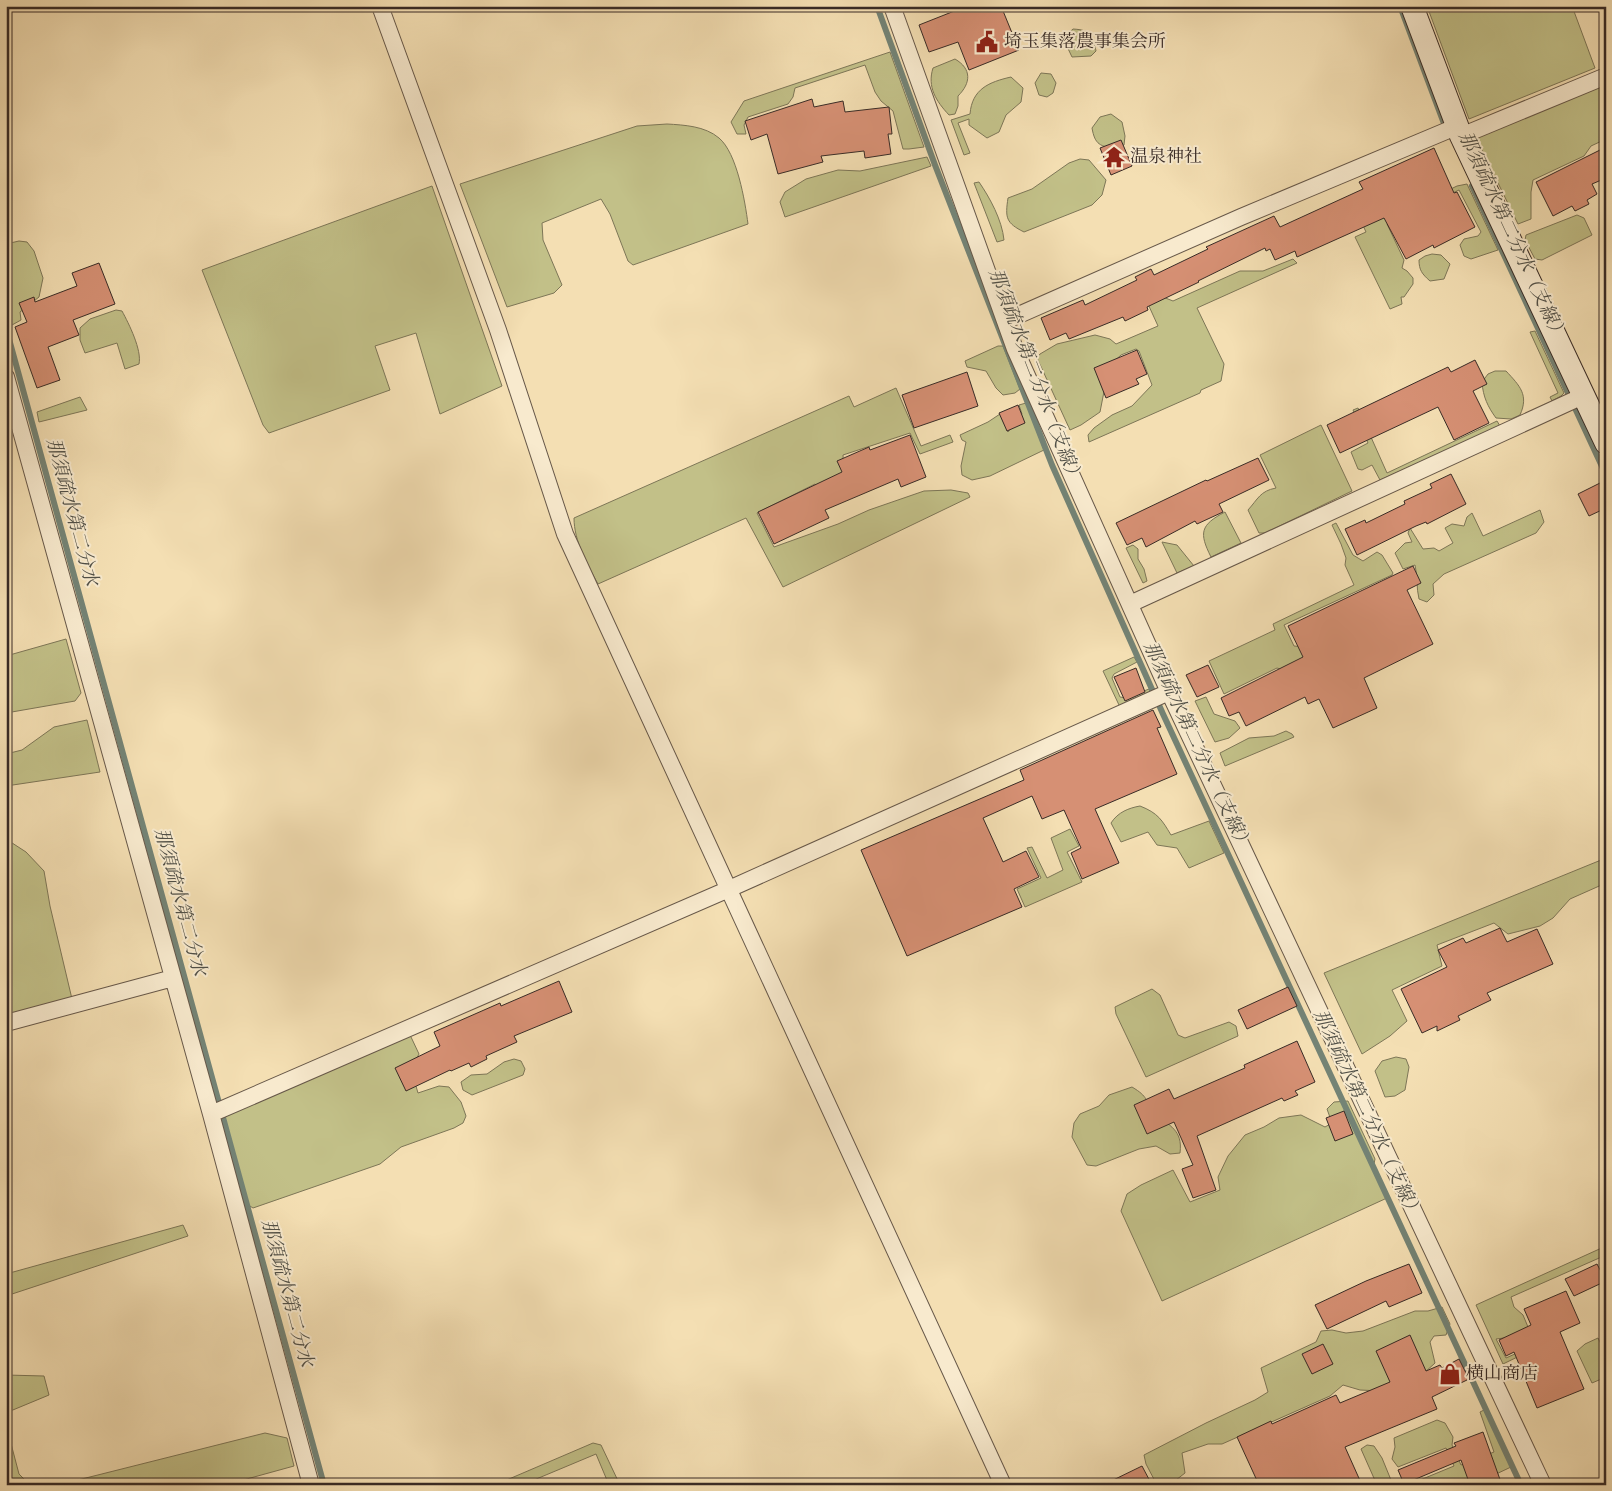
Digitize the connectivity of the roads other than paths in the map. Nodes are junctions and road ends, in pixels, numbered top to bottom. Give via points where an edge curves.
1 (380, 6) edge
2 (892, 6) edge
3 (1412, 6) edge
4 (1606, 76) edge
5 (1460, 131) junction
6 (1005, 321) junction
7 (6, 377) edge
8 (1584, 396) junction
9 (1606, 443) edge
10 (1130, 604) junction
11 (1169, 692) junction
12 (729, 889) junction
13 (173, 978) junction
14 (6, 1023) edge
15 (212, 1114) junction
16 (311, 1485) edge
17 (1003, 1485) edge
18 (1543, 1485) edge

1 - 12 street via 498,330 565,534
2 - 6 street
3 - 5 street
4 - 5 street
5 - 6 street via 1241,217
5 - 8 street
6 - 10 street
7 - 13 street
8 - 9 street
8 - 10 street
10 - 11 street
11 - 12 street
11 - 18 street
12 - 15 street
12 - 17 street
13 - 14 street
13 - 15 street
15 - 16 street

